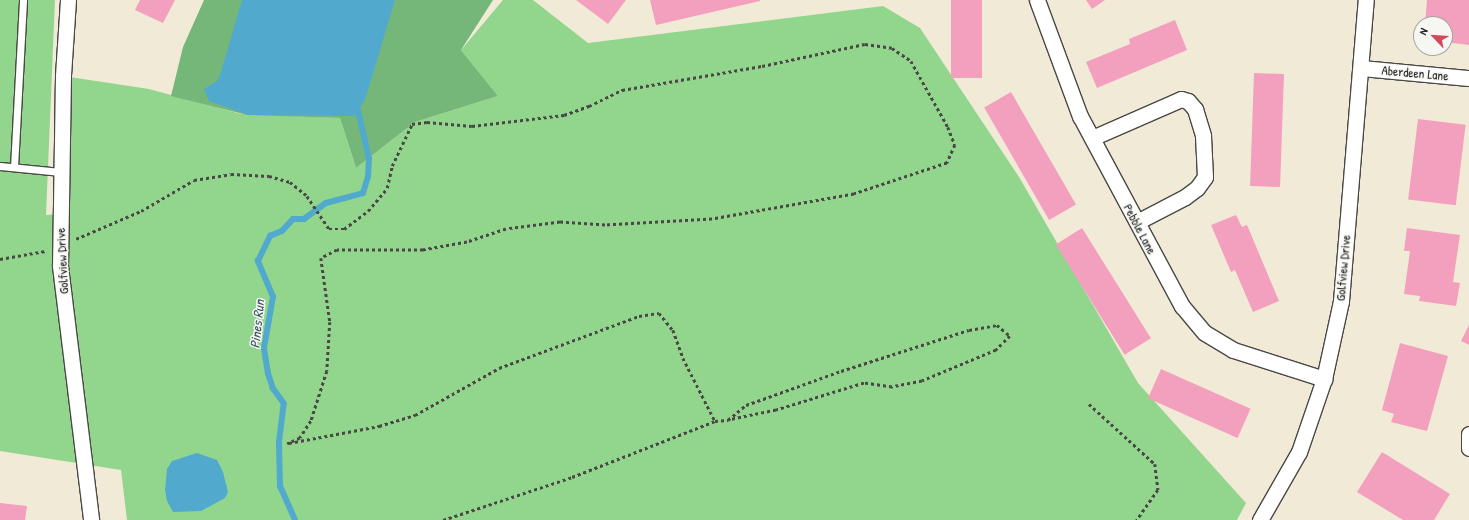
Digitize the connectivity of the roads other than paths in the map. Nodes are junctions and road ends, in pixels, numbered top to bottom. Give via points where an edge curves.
1 (23, 0) edge
2 (68, 0) edge
3 (1038, 0) edge
4 (1366, 0) edge
5 (1361, 68) junction
6 (1469, 78) edge
7 (1092, 138) junction
8 (0, 166) edge
9 (14, 167) junction
10 (61, 172) junction
11 (1137, 222) junction
12 (1324, 380) junction
13 (1469, 434) edge
14 (1469, 448) edge
15 (1267, 518) edge
16 (91, 520) edge

1 - 9 lane
2 - 10 street, Golfview Drive
3 - 7 street, Pebble Lane via 1080,116
4 - 5 street, Golfview Drive
5 - 6 street, Aberdeen Lane
5 - 12 street, Golfview Drive via 1341,301
7 - 11 street, Pebble Lane
7 - 11 street via 1181,99 1188,101 1195,109 1203,136 1205,177 1197,188 1185,197
8 - 9 lane
9 - 10 lane
10 - 16 street, Golfview Drive via 60,266
11 - 12 street, Pebble Lane via 1182,306 1205,333 1233,350
12 - 15 street, Golfview Drive via 1299,452
13 - 14 street

